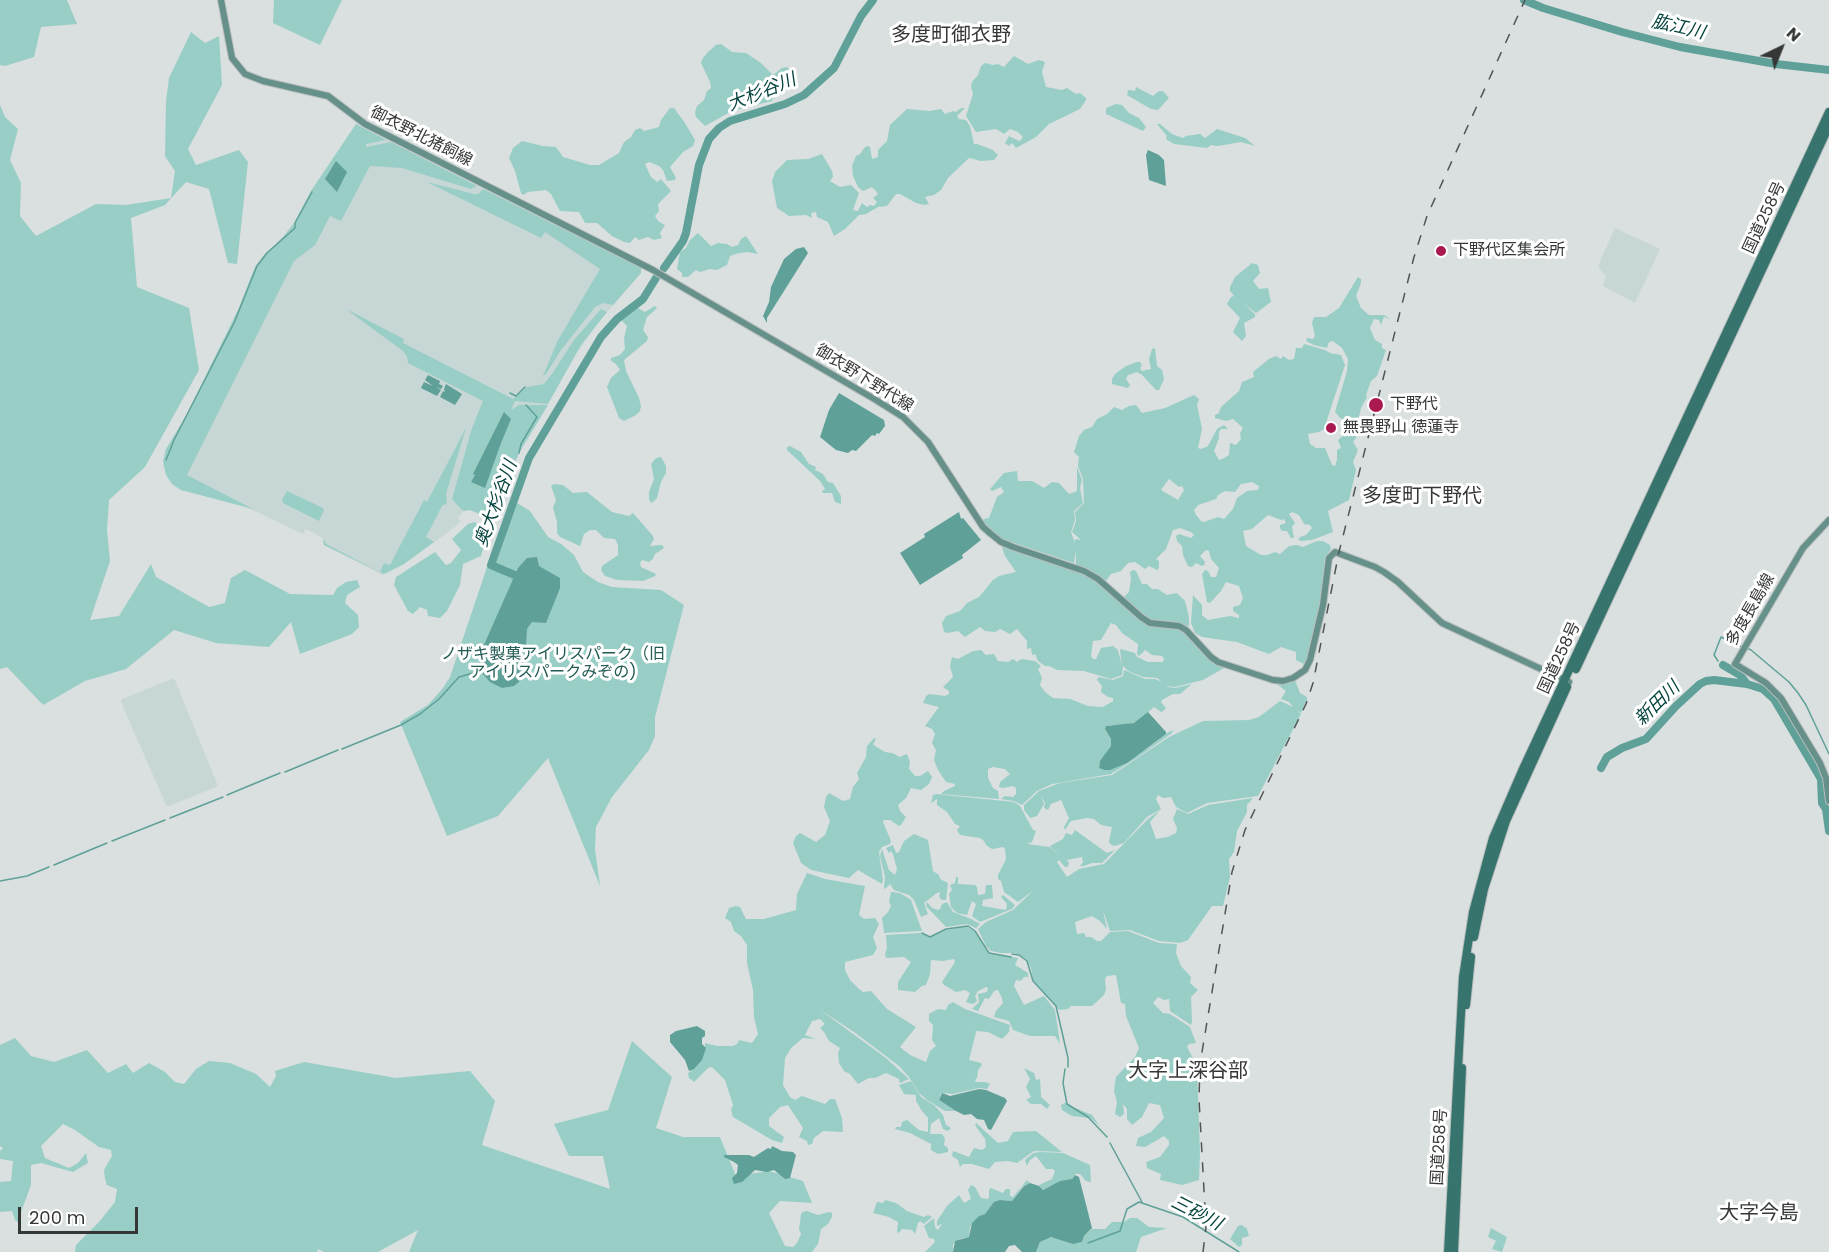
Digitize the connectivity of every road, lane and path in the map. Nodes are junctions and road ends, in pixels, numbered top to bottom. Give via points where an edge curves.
1 (221, 0) edge
2 (1829, 112) edge
3 (1829, 126) edge
4 (653, 270) joint
5 (1829, 520) edge
6 (1567, 681) junction
7 (1829, 801) edge
8 (1448, 1252) edge
9 (1454, 1252) edge

1 - 4 main road, 御衣野北猪飼線 via 232,58 245,74 328,96 365,124
2 - 6 highway, 国道258号
3 - 6 highway, 国道258号
4 - 6 main road, 御衣野下野代線 via 903,417 928,441 983,527 1001,542 1084,571 1141,617 1186,630 1218,662 1283,681 1305,670 1323,605 1329,558 1335,552 1384,572 1442,622
5 - 7 main road, 多度長島線 via 1803,548 1735,664 1766,683 1781,698 1820,763
6 - 8 highway, 国道258号 via 1497,830 1470,930 1462,977
6 - 9 highway, 国道258号 via 1506,821 1475,931 1468,980

